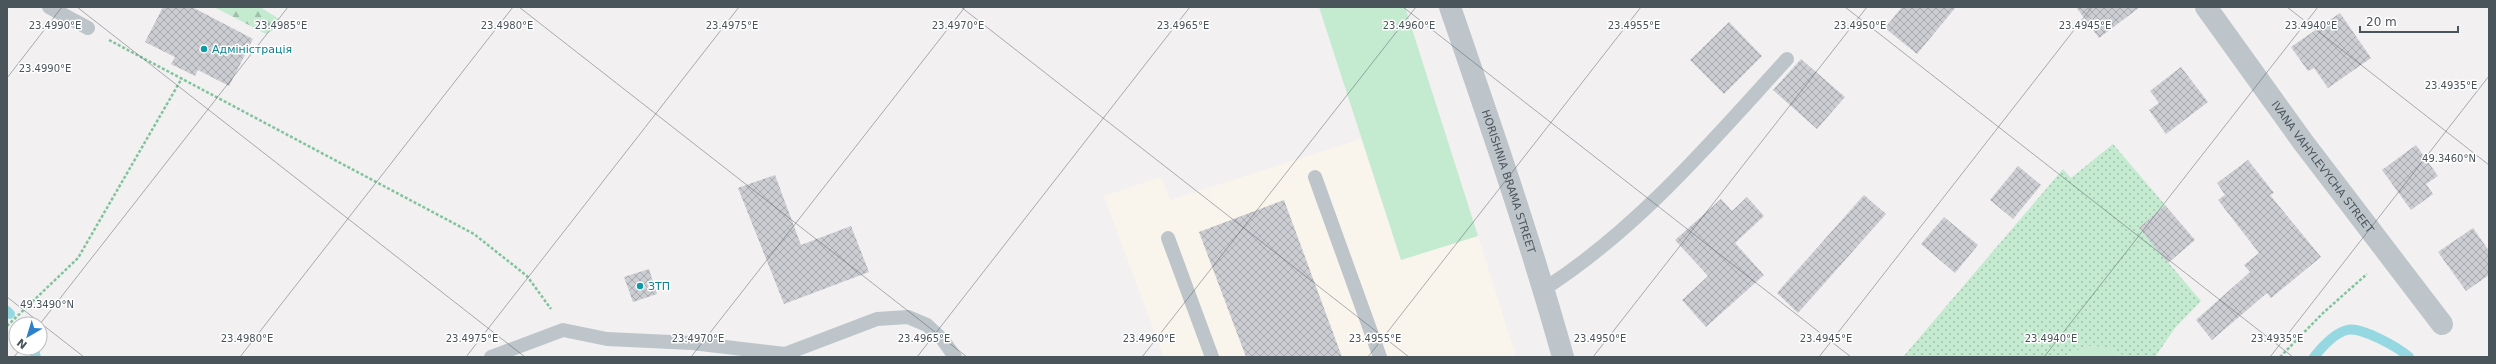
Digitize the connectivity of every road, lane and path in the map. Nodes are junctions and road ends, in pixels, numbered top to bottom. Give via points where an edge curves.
1 (49, 7) edge
2 (1450, 7) edge
3 (2206, 7) edge
4 (88, 28) joint
5 (1787, 59) dead end
6 (182, 78) junction
7 (1315, 177) dead end
8 (1168, 238) dead end
9 (2389, 254) junction
10 (1544, 289) junction
11 (2442, 324) dead end
12 (7, 326) edge
13 (563, 330) junction
14 (491, 357) edge
15 (955, 357) edge
16 (1212, 357) edge
17 (1380, 357) edge
18 (1564, 357) edge
19 (2280, 357) edge

1 - 4 lane
2 - 10 street, HORISHNIA BRAMA STREET
3 - 9 street, IVANA VAHYLEVYCHA STREET via 2303,142
4 - 6 path
5 - 10 lane via 1663,193 1570,272
6 - 12 path via 78,258
6 - 13 path via 474,234 527,276
7 - 17 lane
8 - 16 lane
9 - 11 street, IVANA VAHYLEVYCHA STREET
9 - 19 path
10 - 18 street, HORISHNIA BRAMA STREET
13 - 14 lane
13 - 15 lane via 607,339 692,343 785,354 877,319 908,317 927,325 943,340

